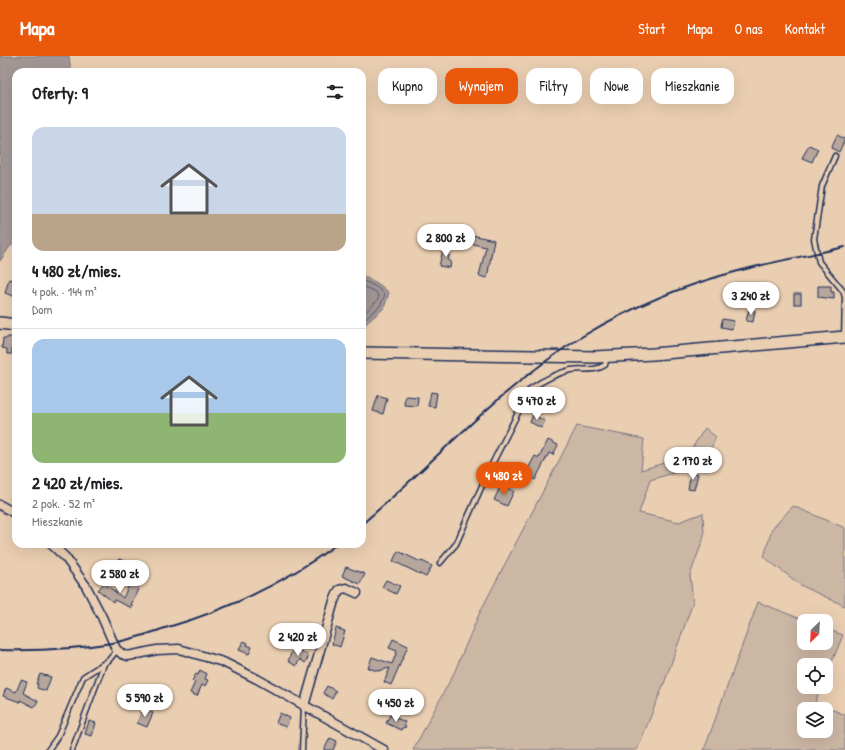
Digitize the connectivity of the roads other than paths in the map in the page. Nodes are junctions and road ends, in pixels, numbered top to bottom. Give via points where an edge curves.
1 (835, 156) dead end
2 (0, 323) edge
3 (12, 324) edge
4 (844, 337) edge
5 (366, 353) edge
6 (607, 357) junction
7 (0, 505) edge
8 (12, 512) edge
9 (56, 548) edge
10 (440, 563) dead end
11 (357, 593) dead end
12 (118, 650) junction
13 (104, 664) junction
14 (304, 706) junction
15 (48, 750) edge
16 (72, 750) edge
17 (302, 750) edge
18 (384, 750) edge

1 - 4 lane via 822,186 814,239 819,262 845,297
2 - 3 street
4 - 6 street
5 - 6 street
6 - 10 lane via 605,365 598,370 571,370 542,381 530,389 489,470 456,544
7 - 8 street
9 - 12 street via 86,586
11 - 14 street via 346,588 340,590 334,601
12 - 13 lane
12 - 14 street via 128,656 157,650 179,649 202,655 223,662
13 - 15 lane via 83,677 58,736
13 - 16 lane
14 - 17 lane
14 - 18 street

